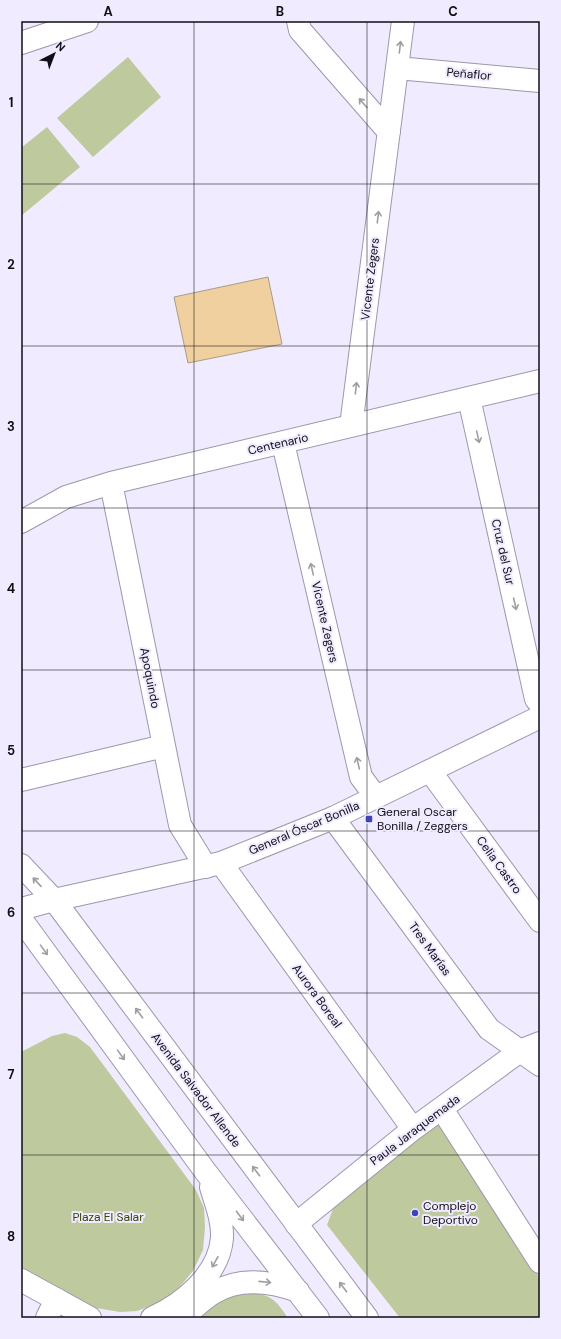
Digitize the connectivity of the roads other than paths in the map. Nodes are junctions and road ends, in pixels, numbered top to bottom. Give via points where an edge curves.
1 (87, 21) edge
2 (298, 21) edge
3 (403, 21) edge
4 (21, 43) edge
5 (397, 68) junction
6 (540, 81) edge
7 (389, 132) junction
8 (540, 381) edge
9 (469, 398) junction
10 (351, 426) junction
11 (283, 443) junction
12 (111, 483) junction
13 (21, 522) edge
14 (539, 716) edge
15 (164, 746) junction
16 (430, 771) junction
17 (21, 780) edge
18 (376, 797) junction
19 (333, 818) junction
20 (21, 864) edge
21 (214, 865) junction
22 (54, 900) junction
23 (21, 909) edge
24 (21, 919) edge
25 (540, 921) edge
26 (540, 1043) edge
27 (520, 1051) junction
28 (540, 1065) edge
29 (442, 1109) junction
30 (413, 1129) junction
31 (205, 1171) junction
32 (296, 1224) junction
33 (540, 1262) edge
34 (21, 1280) edge
35 (298, 1291) junction
36 (52, 1309) edge
37 (183, 1317) edge
38 (90, 1318) edge
39 (152, 1318) edge
40 (318, 1318) edge
41 (367, 1318) edge

1 - 4 main road
7 -> 2 main road via 300,30
5 -> 3 main road, Vicente Zegers
5 - 6 main road, Peñaflor
5 - 7 main road, Vicente Zegers
10 -> 7 main road, Vicente Zegers
8 - 9 main road, Centenario
9 - 10 main road, Centenario
9 -> 14 main road, Cruz del Sur
10 - 11 main road, Centenario
11 - 12 main road, Centenario
18 -> 11 main road, Vicente Zegers via 361,777
12 - 13 main road, Centenario via 66,497
12 - 15 main road, Apoquindo
14 - 16 main road, General Óscar Bonilla
15 - 17 main road
15 - 21 main road, Apoquindo via 180,825
16 - 18 main road, General Óscar Bonilla
16 - 25 main road, Celia Castro
18 - 19 main road, General Óscar Bonilla
19 - 21 main road, General Óscar Bonilla
19 - 27 main road, Tres Marías via 489,1029
22 -> 20 main road, Avenida Salvador Allende
21 - 22 main road, General Óscar Bonilla
21 - 30 main road, Aurora Boreal
22 - 23 main road, General Óscar Bonilla
32 -> 22 main road, Avenida Salvador Allende
24 -> 31 main road
26 - 27 main road, Paula Jaraquemada
27 - 28 main road, Tres Marías
27 - 29 main road, Paula Jaraquemada
29 - 30 main road, Paula Jaraquemada
29 - 33 main road
30 - 32 main road, Paula Jaraquemada
31 -> 35 main road
31 -> 39 main road via 221,1218 222,1238 218,1257 210,1272 187,1297
41 -> 32 main road, Avenida Salvador Allende
34 - 36 main road
37 -> 35 main road via 213,1293 238,1283 266,1282
35 - 40 main road
36 - 38 main road

